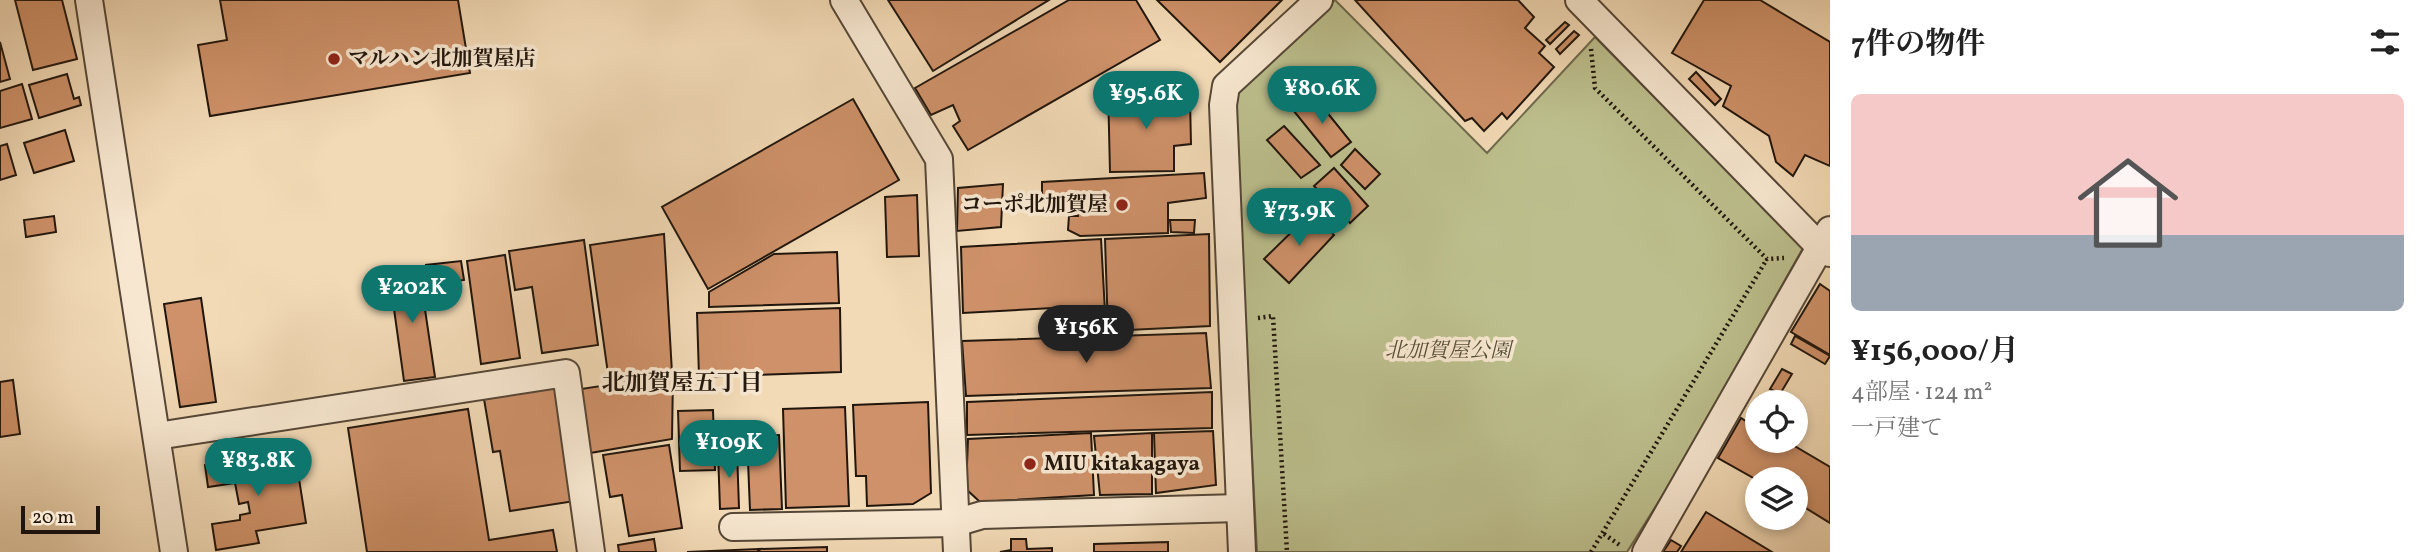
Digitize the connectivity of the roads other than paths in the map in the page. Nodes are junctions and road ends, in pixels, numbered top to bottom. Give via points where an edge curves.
1 (89, 0) edge
2 (844, 0) edge
3 (1319, 0) edge
4 (1583, 5) edge
5 (1824, 246) edge
6 (157, 436) junction
7 (1240, 508) junction
8 (955, 523) junction
9 (733, 527) dead end
10 (174, 552) edge
11 (591, 552) edge
12 (957, 552) edge
13 (1242, 552) edge
14 (1646, 552) edge

1 - 6 street
2 - 8 street via 939,159
3 - 7 street via 1226,86 1223,105
4 - 5 street
5 - 14 street
6 - 10 street
6 - 11 street via 566,373
7 - 8 street via 982,515
7 - 13 street
8 - 9 street
8 - 12 street

